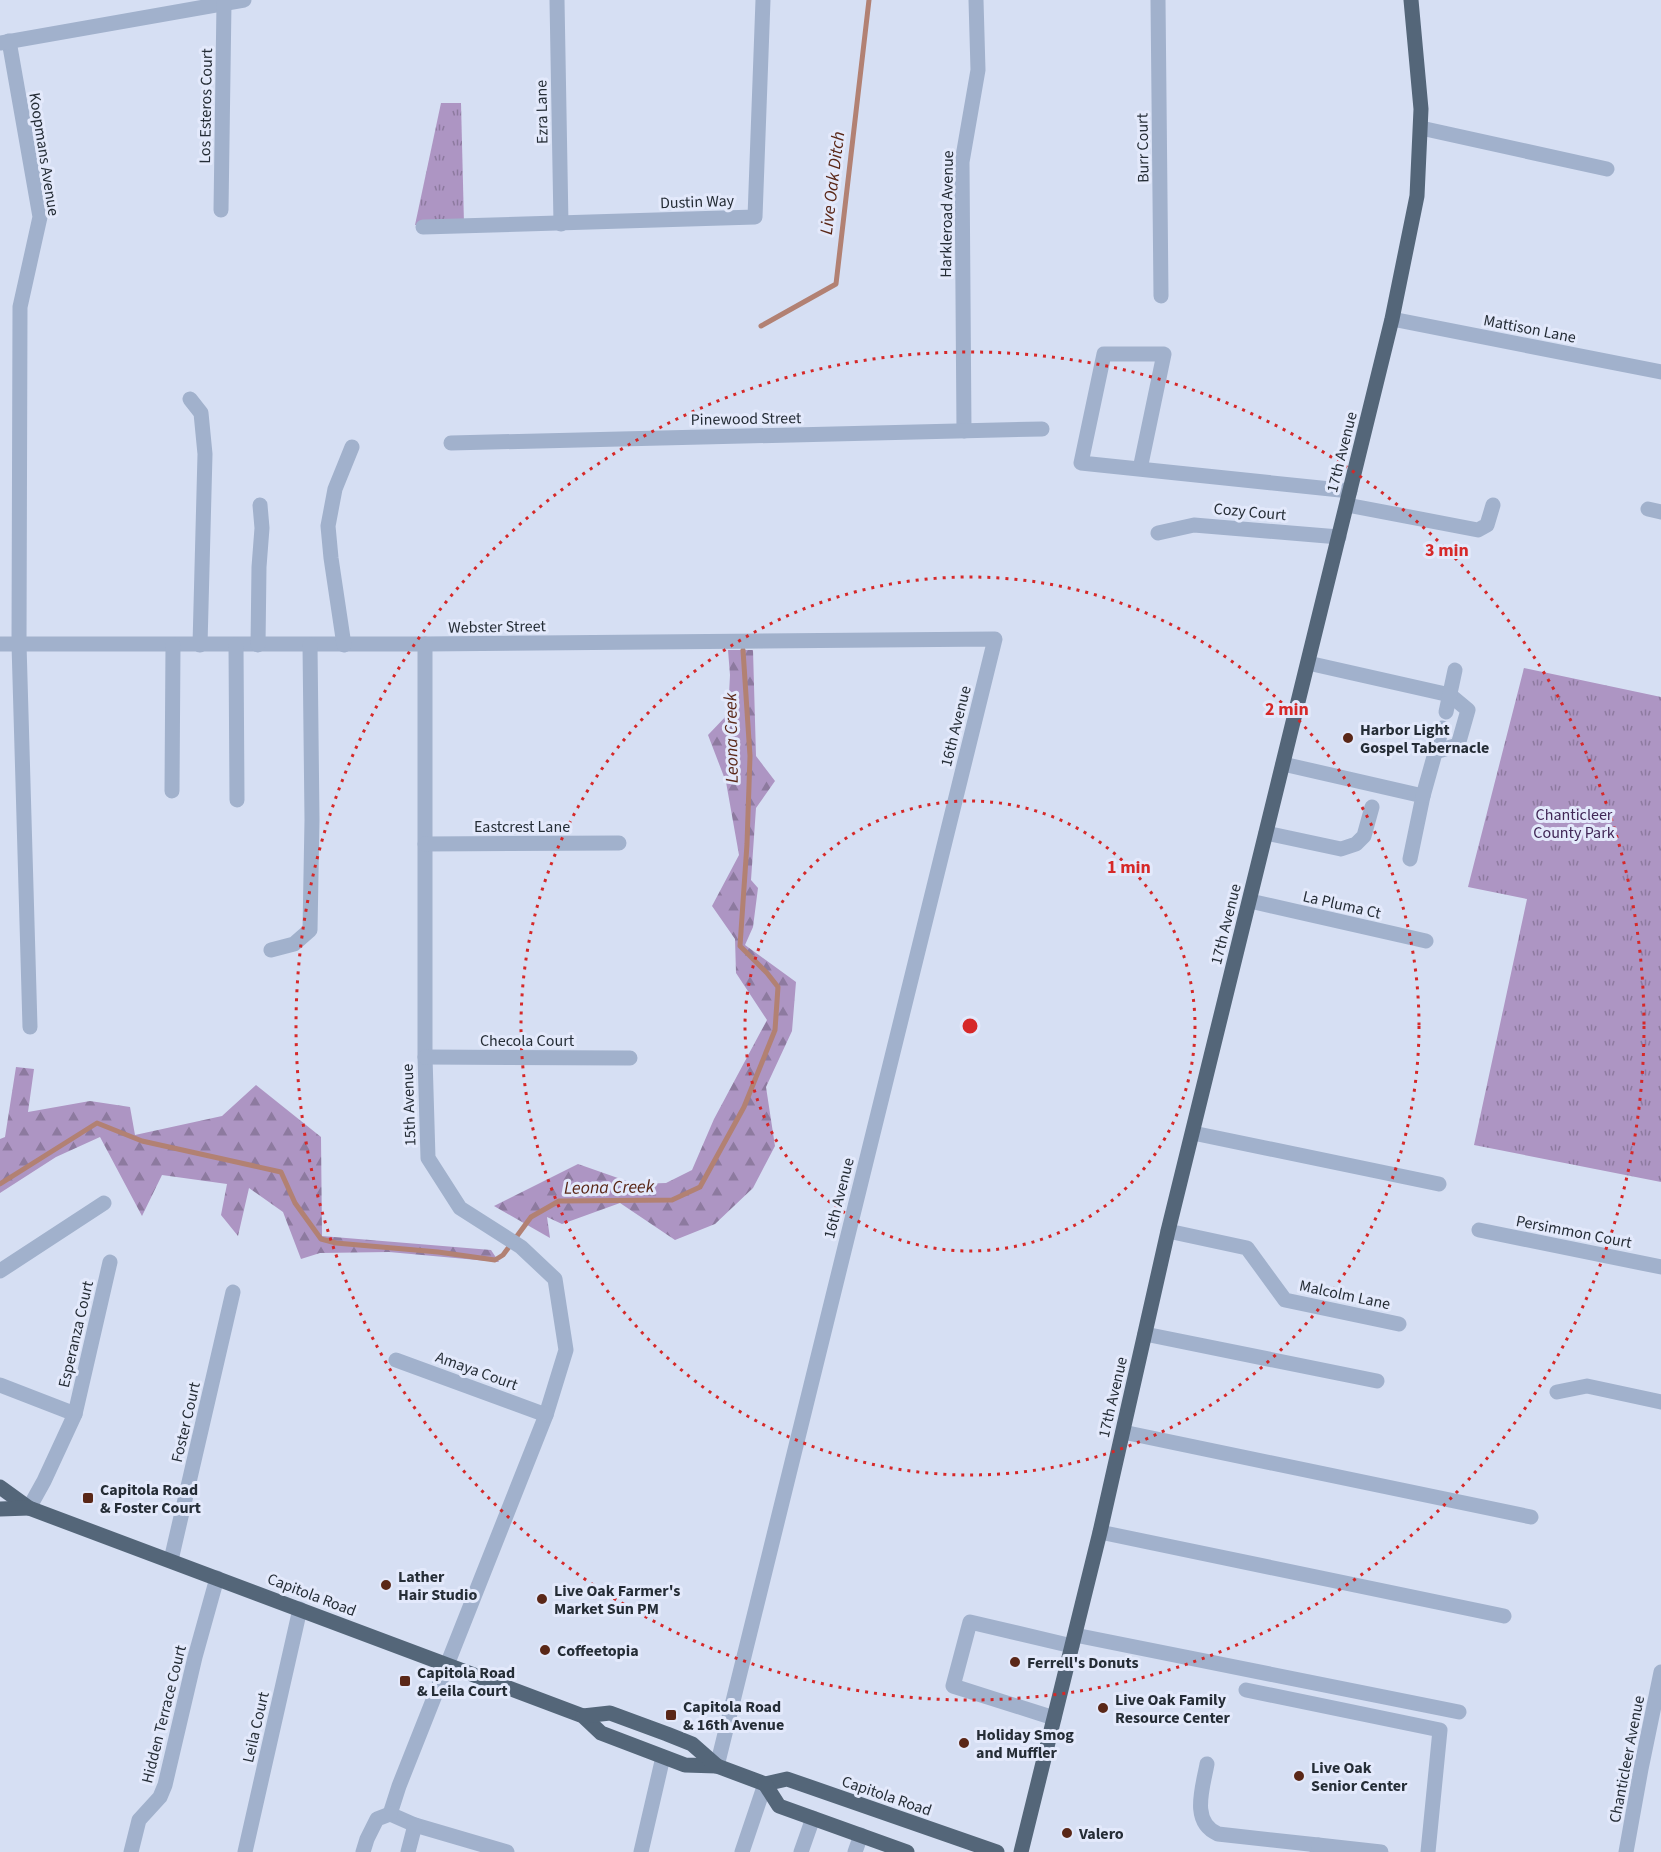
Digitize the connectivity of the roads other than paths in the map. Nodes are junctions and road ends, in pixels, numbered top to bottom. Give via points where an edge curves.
1 (244, 0) edge
2 (557, 0) edge
3 (763, 0) edge
4 (976, 0) edge
5 (1158, 0) edge
6 (1412, 0) edge
7 (224, 3) junction
8 (4, 42) edge
9 (1421, 128) junction
10 (1607, 169) dead end
11 (221, 210) dead end
12 (561, 224) junction
13 (423, 226) dead end
14 (1161, 296) dead end
15 (1392, 319) junction
16 (1661, 372) edge
17 (190, 399) dead end
18 (1042, 429) dead end
19 (964, 431) junction
20 (451, 442) dead end
21 (352, 447) dead end
22 (1140, 469) junction
23 (1349, 498) junction
24 (260, 505) dead end
25 (1493, 505) dead end
26 (1158, 534) dead end
27 (1339, 537) junction
28 (995, 639) joint
29 (0, 644) edge
30 (19, 644) junction
31 (425, 644) junction
32 (173, 645) junction
33 (200, 645) junction
34 (236, 645) junction
35 (258, 645) junction
36 (310, 645) junction
37 (344, 645) junction
38 (1308, 663) junction
39 (1455, 670) dead end
40 (1450, 695) junction
41 (1446, 712) dead end
42 (1442, 728) dead end
43 (1435, 752) junction
44 (1283, 764) junction
45 (172, 792) dead end
46 (1423, 796) junction
47 (237, 800) dead end
48 (1372, 807) dead end
49 (1266, 833) junction
50 (619, 843) dead end
51 (425, 844) junction
52 (1410, 859) dead end
53 (1250, 901) junction
54 (1426, 941) dead end
55 (271, 950) dead end
56 (30, 1027) dead end
57 (425, 1057) junction
58 (630, 1058) dead end
59 (1193, 1133) junction
60 (1439, 1184) dead end
61 (104, 1203) dead end
62 (1479, 1230) dead end
63 (1168, 1231) junction
64 (110, 1262) dead end
65 (1661, 1267) edge
66 (0, 1271) edge
67 (233, 1292) dead end
68 (1399, 1324) dead end
69 (1145, 1334) junction
70 (396, 1360) dead end
71 (1377, 1381) dead end
72 (0, 1385) edge
73 (1557, 1392) dead end
74 (1661, 1402) edge
75 (75, 1414) junction
76 (546, 1415) junction
77 (1123, 1432) junction
78 (0, 1487) edge
79 (29, 1508) junction
80 (0, 1509) edge
81 (1531, 1517) dead end
82 (1100, 1532) junction
83 (171, 1560) junction
84 (217, 1578) junction
85 (300, 1609) junction
86 (1504, 1616) dead end
87 (1073, 1640) junction
88 (448, 1665) junction
89 (1661, 1672) edge
90 (1246, 1690) dead end
91 (1459, 1712) dead end
92 (583, 1716) junction
93 (1054, 1718) junction
94 (663, 1757) junction
95 (1207, 1764) dead end
96 (717, 1766) junction
97 (765, 1784) junction
98 (390, 1814) junction
99 (813, 1818) junction
100 (415, 1825) junction
101 (861, 1835) junction
102 (1317, 1849) edge
103 (131, 1852) edge
104 (245, 1852) edge
105 (363, 1852) edge
106 (408, 1852) edge
107 (507, 1852) edge
108 (641, 1852) edge
109 (742, 1852) edge
110 (801, 1852) edge
111 (855, 1852) edge
112 (907, 1852) edge
113 (997, 1852) edge
114 (1021, 1852) edge
115 (1381, 1852) edge
116 (1428, 1852) edge
117 (1626, 1852) edge

1 - 7 street
2 - 12 street, Ezra Lane
3 - 12 street, Dustin Way via 755,217
4 - 19 street, Harkleroad Avenue via 978,70 962,162
5 - 14 street, Burr Court
6 - 9 main road, 17th Avenue
7 - 8 street
7 - 11 street, Los Esteros Court
8 - 30 street, Koopmans Avenue via 40,217 20,307
9 - 10 street
9 - 15 main road, 17th Avenue via 1417,196
12 - 13 street, Dustin Way
15 - 16 street, Mattison Lane
15 - 23 main road, 17th Avenue
17 - 33 street via 201,413 205,454
18 - 19 street, Pinewood Street
19 - 20 street, Pinewood Street
21 - 37 street via 335,489 328,526
22 - 22 street via 1081,463 1104,354 1164,354
22 - 23 street
23 - 25 street via 1478,530 1487,525
23 - 27 main road, 17th Avenue
24 - 35 street
26 - 27 street, Cozy Court via 1194,525
27 - 38 main road, 17th Avenue
28 - 31 street, Webster Street
28 - 96 street, 16th Avenue
29 - 30 street, Webster Street
30 - 32 street, Webster Street
30 - 56 street, Koopmans Avenue
31 - 37 street, Webster Street
31 - 51 street, 15th Avenue
32 - 33 street, Webster Street
32 - 45 street
33 - 34 street, Webster Street
34 - 35 street, Webster Street
34 - 47 street
35 - 36 street, Webster Street
36 - 37 street, Webster Street
36 - 55 street via 310,930 294,944
38 - 40 street
38 - 44 main road, 17th Avenue
39 - 40 street
40 - 41 street
40 - 43 street via 1468,710 1458,745
42 - 43 street
43 - 46 street
44 - 46 street
44 - 49 main road, 17th Avenue
46 - 52 street
48 - 49 street via 1364,836 1356,844 1341,849
49 - 53 main road, 17th Avenue
50 - 51 street, Eastcrest Lane
51 - 57 street, 15th Avenue
53 - 54 street, La Pluma Ct
53 - 59 main road, 17th Avenue
57 - 58 street, Checola Court
57 - 76 street, 15th Avenue via 428,1158 460,1208 521,1247 555,1280 566,1350
59 - 60 street
59 - 63 main road, 17th Avenue
61 - 66 street
62 - 65 street, Persimmon Court
63 - 68 street, Malcolm Lane via 1247,1248 1285,1300
63 - 69 main road, 17th Avenue
64 - 75 street, Esperanza Court
67 - 83 street, Foster Court
69 - 71 street
69 - 77 main road, 17th Avenue
70 - 76 street, Amaya Court
72 - 75 street, Esperanza Court
73 - 74 street via 1587,1386
75 - 79 street, Esperanza Court
76 - 88 street, 15th Avenue
77 - 81 street
77 - 82 main road, 17th Avenue
78 - 79 main road, Capitola Road
79 - 80 main road, Capitola Road
79 - 83 main road, Capitola Road
82 - 86 street
82 - 87 main road, 17th Avenue
83 - 84 main road, Capitola Road
84 - 85 main road, Capitola Road
84 - 103 street, Hidden Terrace Court via 165,1785 160,1797 139,1820
85 - 88 main road, Capitola Road
85 - 104 street, Leila Court
87 - 91 street
87 - 93 main road, 17th Avenue
87 - 93 street via 970,1622 953,1686
88 - 92 main road, Capitola Road
88 - 98 street, 15th Avenue
89 - 117 street, Chanticleer Avenue
90 - 116 street via 1440,1730
92 - 94 main road, Capitola Road via 601,1733
92 - 96 main road, Capitola Road via 610,1713 692,1744
93 - 114 main road, 17th Avenue
94 - 96 main road, Capitola Road via 685,1765
94 - 108 street
95 - 102 street via 1201,1809 1202,1820 1210,1830
96 - 97 main road, Capitola Road
97 - 99 main road via 779,1806
97 - 109 street
97 - 113 main road, Capitola Road via 787,1779
98 - 100 street
98 - 105 street via 377,1820
99 - 101 main road
99 - 110 street
100 - 106 street
100 - 107 street
101 - 111 street
101 - 112 main road
102 - 115 street

